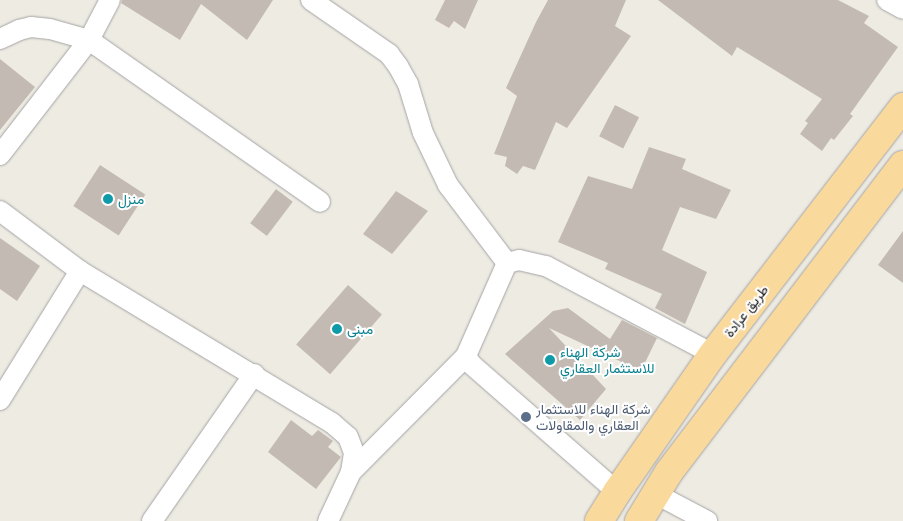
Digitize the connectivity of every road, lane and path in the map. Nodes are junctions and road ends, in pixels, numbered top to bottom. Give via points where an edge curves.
1 (110, 0) edge
2 (311, 0) edge
3 (887, 0) edge
4 (903, 9) edge
5 (0, 39) edge
6 (89, 40) junction
7 (903, 107) edge
8 (0, 155) edge
9 (903, 165) edge
10 (844, 185) junction
11 (320, 202) dead end
12 (872, 206) junction
13 (0, 211) edge
14 (507, 263) junction
15 (80, 271) junction
16 (713, 354) junction
17 (466, 356) junction
18 (254, 374) junction
19 (0, 400) edge
20 (351, 472) junction
21 (617, 492) junction
22 (656, 494) junction
23 (152, 521) edge
24 (328, 521) edge
25 (599, 521) edge
26 (639, 521) edge
27 (707, 521) edge

1 - 6 street
2 - 14 street via 389,54 398,66 408,84 423,133 448,186
3 - 4 street
5 - 6 street via 31,27
6 - 8 street
6 - 11 street
7 - 10 main road, طريق عرادة
9 - 12 main road
10 - 12 main road
10 - 16 main road, طريق عرادة
12 - 22 main road via 669,472
13 - 15 street
14 - 16 street via 519,260 546,266
14 - 17 street
15 - 18 street
15 - 19 street
16 - 21 main road, طريق عرادة
17 - 20 street
17 - 21 street via 471,364
18 - 20 street via 332,423 348,437 354,452
18 - 23 street
20 - 24 street
21 - 25 main road, طريق عرادة
22 - 26 main road
22 - 27 street

